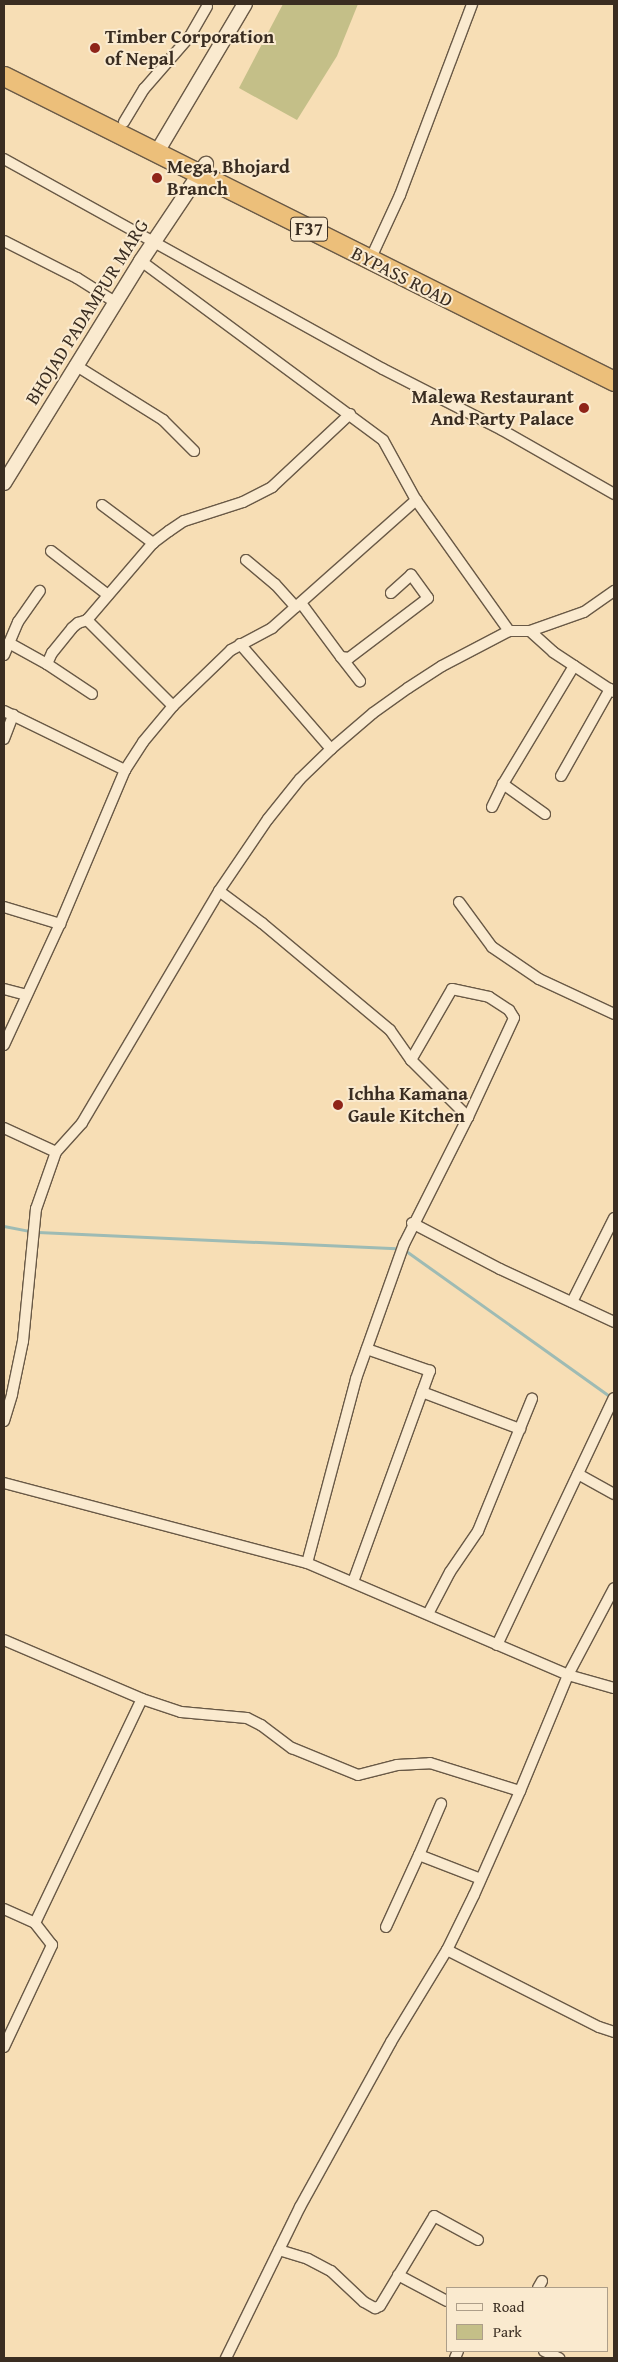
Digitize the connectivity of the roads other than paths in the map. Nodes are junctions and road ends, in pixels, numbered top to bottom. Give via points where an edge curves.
1 (245, 4) edge
2 (472, 4) edge
3 (207, 6) dead end
4 (4, 64) edge
5 (4, 76) edge
6 (124, 122) junction
7 (160, 147) junction
8 (4, 159) edge
9 (203, 169) junction
10 (4, 241) edge
11 (153, 242) junction
12 (372, 255) junction
13 (141, 261) junction
14 (115, 302) junction
15 (75, 365) junction
16 (614, 368) edge
17 (614, 381) edge
18 (350, 414) junction
19 (194, 451) dead end
20 (4, 483) edge
21 (614, 494) edge
22 (416, 500) junction
23 (102, 505) dead end
24 (153, 543) junction
25 (51, 551) dead end
26 (246, 560) dead end
27 (40, 591) dead end
28 (614, 591) edge
29 (390, 593) dead end
30 (108, 596) junction
31 (298, 605) junction
32 (87, 620) junction
33 (509, 631) junction
34 (530, 631) junction
35 (9, 643) junction
36 (240, 644) junction
37 (4, 655) edge
38 (341, 657) junction
39 (47, 664) junction
40 (574, 666) junction
41 (360, 681) dead end
42 (612, 690) edge
43 (92, 694) dead end
44 (173, 706) junction
45 (9, 713) edge
46 (4, 739) edge
47 (331, 749) junction
48 (125, 770) junction
49 (561, 776) dead end
50 (503, 784) junction
51 (492, 807) dead end
52 (545, 814) dead end
53 (219, 891) junction
54 (460, 902) dead end
55 (4, 907) edge
56 (60, 924) junction
57 (4, 989) edge
58 (26, 996) junction
59 (614, 1014) edge
60 (4, 1046) edge
61 (411, 1060) junction
62 (468, 1118) junction
63 (4, 1128) edge
64 (56, 1152) junction
65 (614, 1218) edge
66 (412, 1223) junction
67 (572, 1302) junction
68 (614, 1322) edge
69 (367, 1349) junction
70 (422, 1392) junction
71 (614, 1398) edge
72 (532, 1399) dead end
73 (4, 1421) edge
74 (520, 1429) junction
75 (578, 1474) junction
76 (4, 1483) edge
77 (614, 1494) edge
78 (307, 1564) junction
79 (353, 1582) junction
80 (614, 1588) edge
81 (428, 1614) junction
82 (4, 1640) edge
83 (497, 1645) junction
84 (568, 1675) junction
85 (614, 1688) edge
86 (142, 1699) junction
87 (520, 1791) junction
88 (441, 1804) dead end
89 (419, 1855) junction
90 (481, 1879) junction
91 (4, 1909) edge
92 (36, 1923) junction
93 (386, 1928) dead end
94 (446, 1950) junction
95 (614, 2032) edge
96 (4, 2047) edge
97 (478, 2240) dead end
98 (278, 2250) junction
99 (398, 2274) junction
100 (446, 2300) edge
101 (546, 2352) edge
102 (226, 2358) edge
103 (559, 2358) edge

1 - 7 street
2 - 12 street via 400,195
3 - 6 street via 190,36 144,89
4 - 6 highway, BYPASS ROAD / F37
5 - 7 highway, BYPASS ROAD / F37
6 - 7 highway, BYPASS ROAD / F37
7 - 9 highway, BYPASS ROAD / F37
8 - 11 street
9 - 11 street, BHOJAD PADAMPUR MARG
9 - 12 highway, BYPASS ROAD / F37
10 - 14 street via 77,278
11 - 13 street, BHOJAD PADAMPUR MARG
11 - 21 street
12 - 16 highway, BYPASS ROAD / F37
12 - 17 highway, BYPASS ROAD / F37
13 - 14 street, BHOJAD PADAMPUR MARG
13 - 18 street
14 - 15 street, BHOJAD PADAMPUR MARG
15 - 19 street via 163,420
15 - 20 street, BHOJAD PADAMPUR MARG
18 - 22 street via 383,440
18 - 24 street via 272,487 234,506 184,521
22 - 31 street
22 - 33 street
23 - 24 street
24 - 30 street
25 - 30 street
26 - 31 street
27 - 35 street via 18,622
28 - 34 street via 584,612
29 - 38 street via 411,575 428,598 349,658
30 - 32 street
31 - 36 street via 272,628
31 - 38 street
32 - 39 street via 72,628
32 - 44 street
33 - 34 street
33 - 47 street via 408,688
34 - 40 street via 552,652
35 - 37 street
35 - 39 street
36 - 44 street
36 - 47 street
38 - 41 street
39 - 43 street
40 - 42 street
40 - 50 street
42 - 49 street
44 - 48 street
45 - 46 street
45 - 48 street
47 - 53 street via 281,801
48 - 56 street
50 - 51 street
50 - 52 street
53 - 61 street via 390,1030
53 - 64 street via 82,1123
54 - 59 street via 492,947 540,979
55 - 56 street
56 - 58 street
57 - 58 street
58 - 60 street
61 - 62 street
61 - 62 street via 452,989 489,997 509,1010 514,1018
62 - 66 street
63 - 64 street
64 - 73 street via 36,1209 23,1341
65 - 67 street
66 - 67 street
66 - 69 street
67 - 68 street
69 - 70 street via 430,1371
69 - 78 street via 356,1379
70 - 74 street
70 - 79 street
71 - 75 street
72 - 74 street
74 - 81 street via 478,1531 450,1572
75 - 77 street
75 - 83 street
76 - 78 street
78 - 79 street
79 - 81 street
80 - 84 street
81 - 83 street
82 - 86 street
83 - 84 street
84 - 85 street
84 - 87 street
86 - 87 street via 181,1712 247,1718 292,1748 358,1775 397,1765 430,1763
86 - 92 street
87 - 90 street
88 - 89 street
89 - 90 street
89 - 93 street
90 - 94 street
91 - 92 street
92 - 96 street via 52,1945
94 - 95 street
94 - 98 street via 373,2073
97 - 99 street via 434,2216
98 - 99 street via 332,2271 370,2307 380,2306
98 - 102 street
99 - 100 street
101 - 103 street

